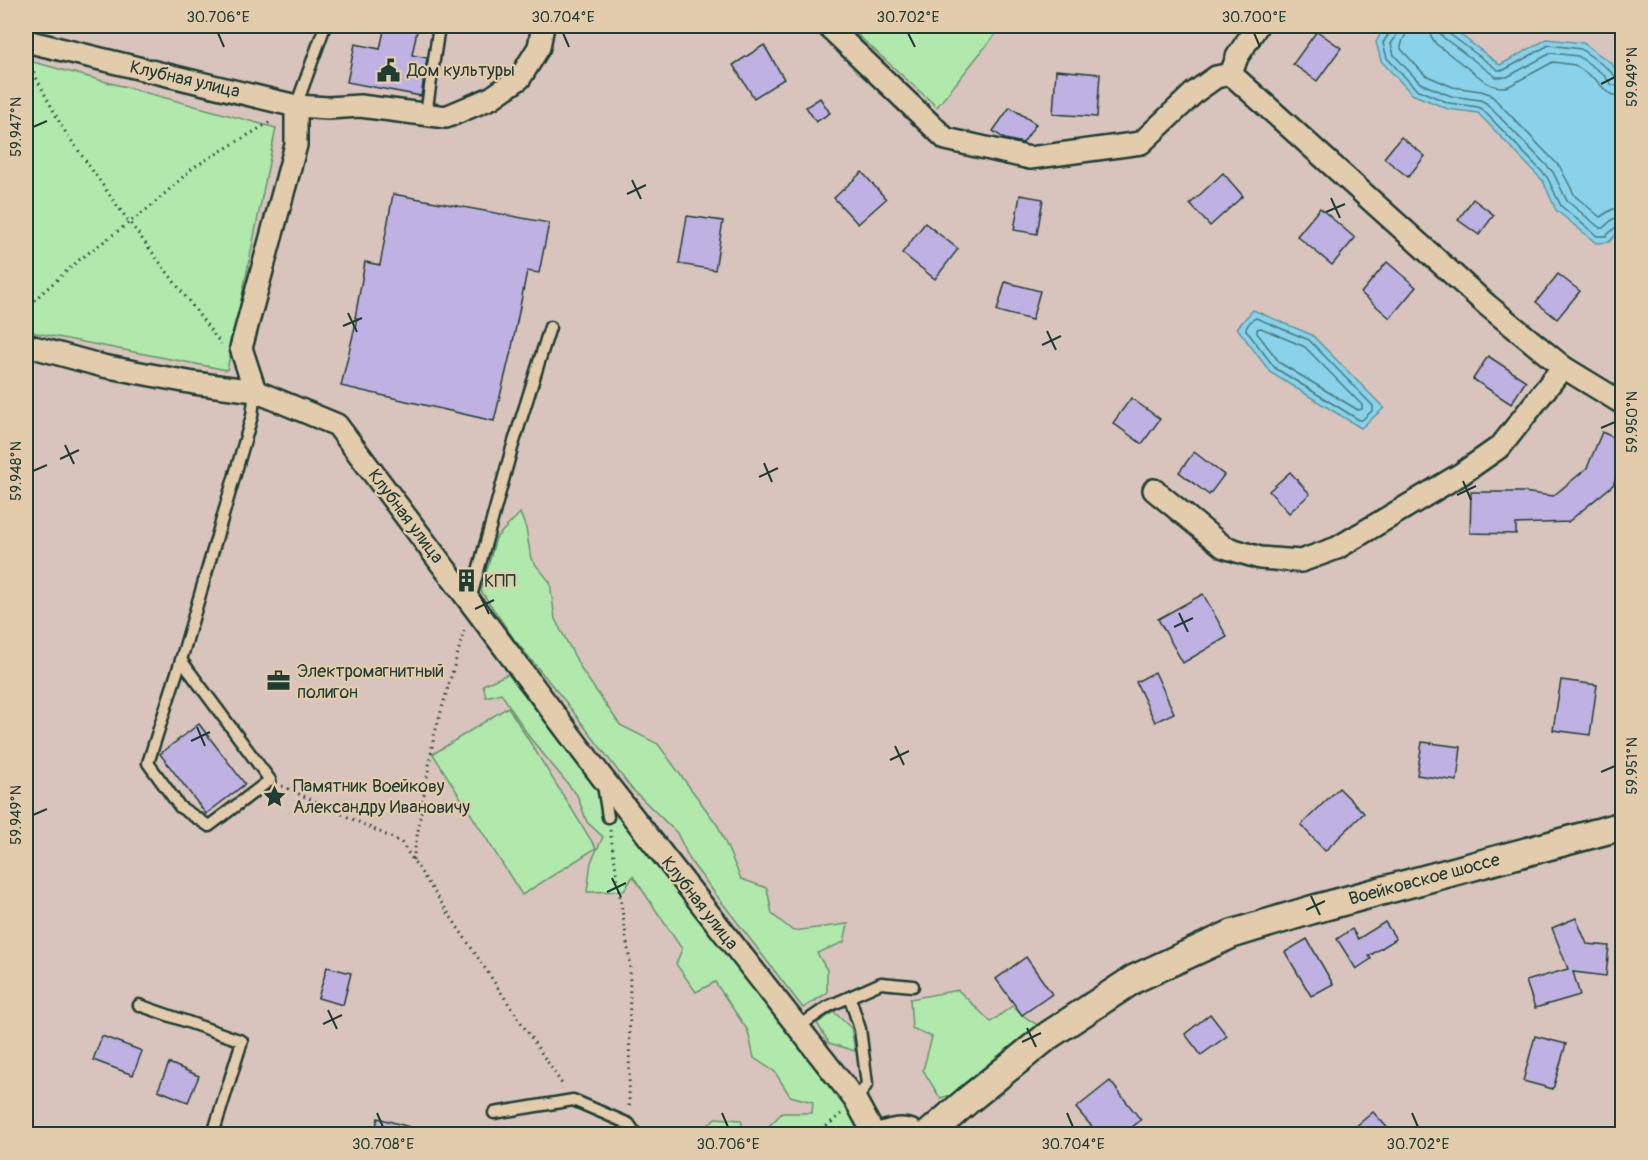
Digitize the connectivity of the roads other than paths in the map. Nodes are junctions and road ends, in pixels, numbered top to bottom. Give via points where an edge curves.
1 (325, 26) edge
2 (439, 26) edge
3 (543, 26) edge
4 (828, 26) edge
5 (1257, 26) edge
6 (26, 41) edge
7 (1231, 74) junction
8 (297, 106) junction
9 (426, 114) junction
10 (550, 327) dead end
11 (26, 345) edge
12 (1563, 367) junction
13 (255, 391) junction
14 (1623, 403) edge
15 (1154, 490) dead end
16 (470, 602) junction
17 (181, 660) junction
18 (601, 776) junction
19 (608, 817) road end
20 (1623, 826) edge
21 (913, 986) dead end
22 (850, 998) junction
23 (140, 1005) dead end
24 (798, 1027) junction
25 (856, 1101) junction
26 (494, 1113) dead end
27 (213, 1134) edge
28 (636, 1134) edge
29 (874, 1134) edge
30 (880, 1134) edge
31 (917, 1134) edge
32 (929, 1134) edge

1 - 8 lane
2 - 9 lane
3 - 9 street, Клубная улица via 539,47 520,78 491,98 446,117
4 - 7 street via 946,139 1030,158 1141,143 1195,92 1216,77
5 - 7 street
6 - 8 street, Клубная улица
7 - 12 street via 1487,305
8 - 9 street, Клубная улица via 360,106
8 - 13 street via 296,145 242,348
10 - 16 lane
11 - 13 street, Клубная улица via 103,366
12 - 14 street
12 - 15 street via 1502,446 1337,548 1301,561 1260,558 1224,547
13 - 16 street, Клубная улица via 337,425
13 - 17 lane via 252,416
16 - 18 street, Клубная улица
17 - 17 lane via 148,763 180,807 209,826 270,780
18 - 19 lane
18 - 24 street, Клубная улица
20 - 32 street, Воейковское шоссе via 1232,934 1134,979 1049,1035
21 - 22 lane via 881,983
22 - 24 lane via 829,1006
22 - 25 lane via 860,1029 867,1084
23 - 27 lane via 242,1041
24 - 25 street, Клубная улица
25 - 29 street, Клубная улица
26 - 28 lane via 573,1100 629,1124
30 - 31 street via 911,1130

